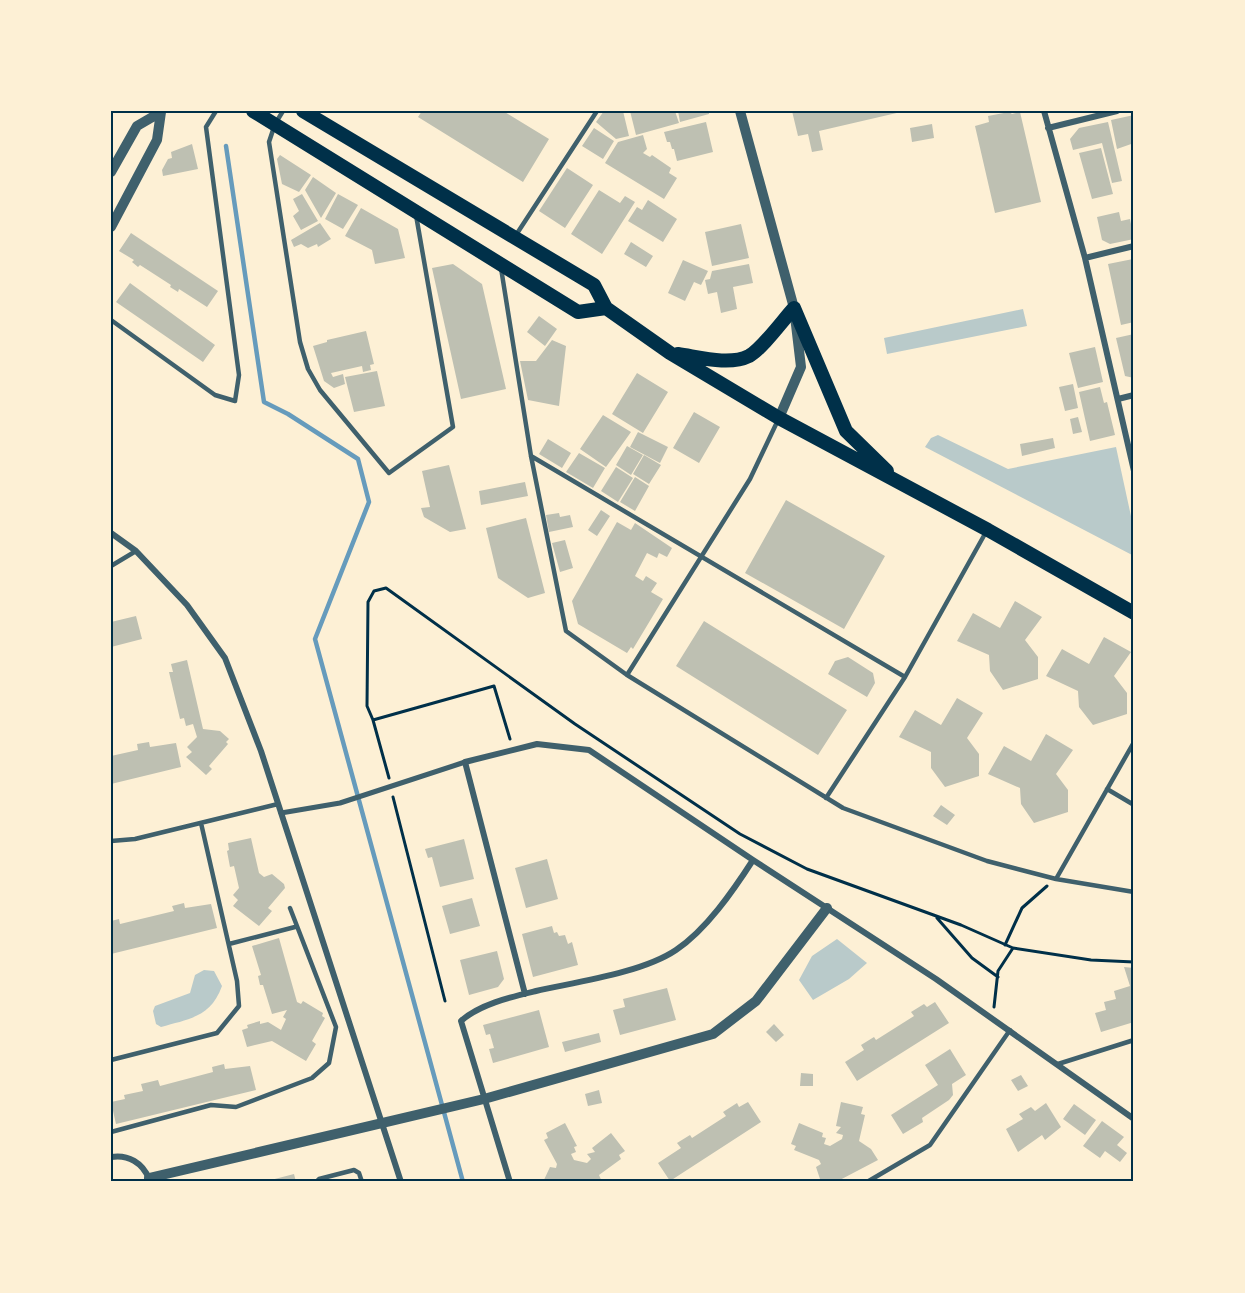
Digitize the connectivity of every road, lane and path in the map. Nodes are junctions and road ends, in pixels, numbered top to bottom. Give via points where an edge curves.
1 (216, 111) edge
2 (253, 111) edge
3 (283, 111) edge
4 (303, 111) edge
5 (597, 111) edge
6 (740, 111) edge
7 (1044, 111) edge
8 (1117, 111) edge
9 (161, 112) edge
10 (275, 124) junction
11 (1048, 128) junction
12 (111, 172) edge
13 (416, 212) junction
14 (111, 227) edge
15 (515, 238) junction
16 (1134, 246) edge
17 (1085, 258) junction
18 (501, 263) junction
19 (606, 308) junction
20 (794, 308) junction
21 (111, 320) edge
22 (670, 353) junction
23 (1134, 394) edge
24 (1118, 399) junction
25 (779, 418) junction
26 (531, 456) junction
27 (1134, 471) edge
28 (908, 489) junction
29 (988, 530) junction
30 (111, 533) edge
31 (136, 551) junction
32 (703, 556) junction
33 (111, 566) edge
34 (1134, 613) edge
35 (627, 675) junction
36 (905, 677) junction
37 (373, 720) junction
38 (1134, 742) edge
39 (513, 750) junction
40 (465, 762) junction
41 (392, 786) junction
42 (1107, 789) junction
43 (826, 798) junction
44 (278, 804) junction
45 (1134, 805) edge
46 (281, 813) junction
47 (201, 824) junction
48 (111, 841) edge
49 (753, 860) junction
50 (1047, 877) junction
51 (1056, 879) junction
52 (1134, 892) edge
53 (290, 908) dead end
54 (827, 908) junction
55 (936, 916) junction
56 (295, 927) junction
57 (229, 944) junction
58 (1005, 945) junction
59 (1013, 948) junction
60 (1134, 962) edge
61 (998, 977) junction
62 (525, 994) junction
63 (445, 1001) dead end
64 (993, 1018) junction
65 (1010, 1030) junction
66 (1134, 1040) edge
67 (111, 1060) edge
68 (1058, 1064) junction
69 (484, 1099) junction
70 (1134, 1119) edge
71 (384, 1121) junction
72 (111, 1132) edge
73 (111, 1157) edge
74 (150, 1180) edge
75 (316, 1182) edge
76 (362, 1182) edge
77 (401, 1182) edge
78 (510, 1182) edge
79 (867, 1182) edge

1 - 21 lane via 206,128 239,375 234,401 215,395
2 - 10 main road
3 - 10 lane
4 - 15 main road
5 - 15 lane
6 - 20 street
7 - 11 street
8 - 11 street
9 - 12 street via 137,126
9 - 14 street via 158,140
10 - 13 main road
10 - 13 lane via 269,142 300,342 308,369 320,390 389,473 453,427
11 - 17 street
13 - 18 main road
15 - 19 main road via 594,285
16 - 17 street
17 - 24 street
18 - 19 main road via 578,312
18 - 26 lane
19 - 22 main road
20 - 22 main road via 750,355 715,359
20 - 25 street via 801,367
20 - 28 main road via 846,431
22 - 25 main road
23 - 24 street
24 - 27 street
25 - 28 main road
25 - 32 lane via 750,479
26 - 32 lane
26 - 35 lane via 566,631
28 - 29 main road
29 - 34 main road
29 - 36 lane
30 - 31 street
31 - 33 lane
31 - 44 street via 187,605 225,658
32 - 35 lane
32 - 36 lane
35 - 43 lane
36 - 43 lane
37 - 39 path via 494,686
37 - 41 path
37 - 55 path via 368,705 368,602 374,591 386,588 574,724 740,834 807,869
38 - 42 lane
39 - 40 street
39 - 49 street via 537,744 589,750
40 - 41 street
40 - 62 street
41 - 46 street via 340,803
41 - 63 path
42 - 45 lane
42 - 51 lane
43 - 50 lane via 916,837
44 - 46 street
44 - 47 lane
46 - 71 street
47 - 48 lane
47 - 57 lane
49 - 54 street
49 - 62 street via 729,897 676,950 636,968
50 - 51 lane
50 - 58 path via 1047,887 1022,908
51 - 52 lane
53 - 56 lane
54 - 64 street
54 - 69 street via 756,1001 713,1034
55 - 58 path
55 - 61 path via 972,958
56 - 57 lane
56 - 72 lane via 336,1027 329,1063 312,1078 236,1107 211,1105
57 - 67 lane via 239,1006 217,1033
58 - 59 path
59 - 60 path
59 - 61 path
61 - 64 path
62 - 69 street via 471,1011 461,1021
64 - 65 street
65 - 68 street
65 - 79 lane via 930,1145
66 - 68 lane
68 - 70 street
69 - 71 street
69 - 78 street
71 - 74 street
71 - 77 street
73 - 74 street via 133,1160
75 - 76 lane via 354,1170

